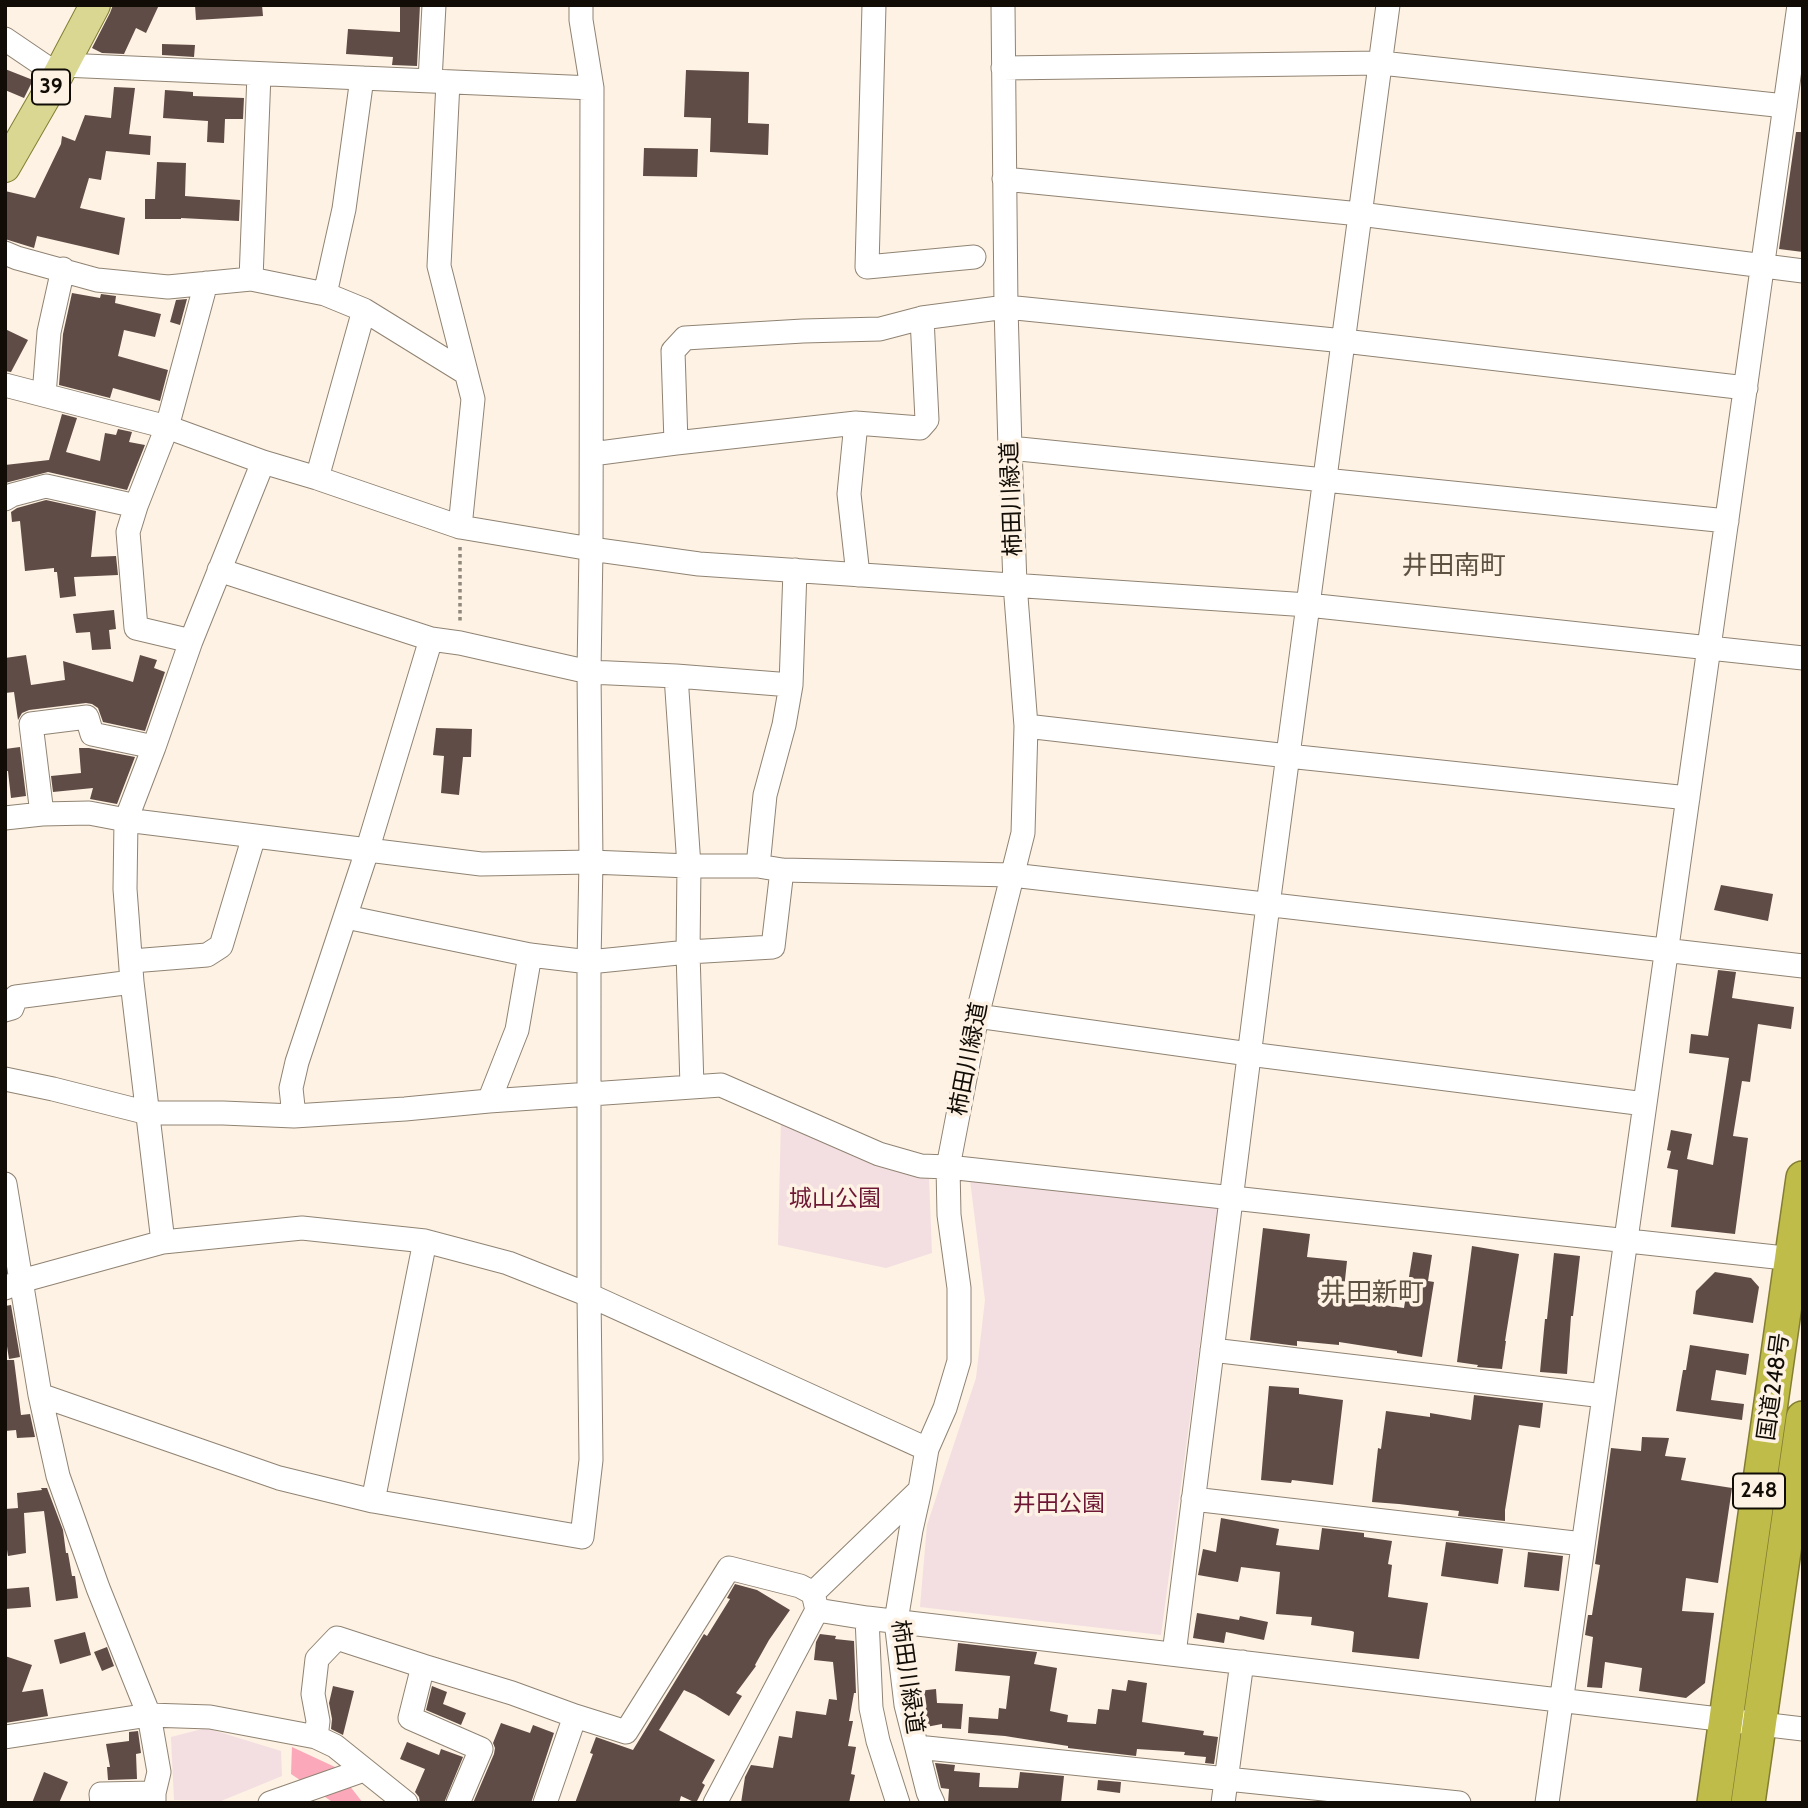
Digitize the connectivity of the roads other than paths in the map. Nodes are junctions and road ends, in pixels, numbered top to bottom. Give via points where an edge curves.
1 (95, 5) edge
2 (434, 5) edge
3 (580, 5) edge
4 (874, 5) edge
5 (1003, 5) edge
6 (1388, 5) edge
7 (1799, 5) edge
8 (5, 39) edge
9 (1381, 63) junction
10 (1003, 68) junction
11 (60, 70) junction
12 (259, 74) junction
13 (362, 78) junction
14 (439, 81) junction
15 (592, 88) junction
16 (1785, 106) junction
17 (5, 167) edge
18 (1004, 179) junction
19 (1360, 214) junction
20 (5, 253) edge
21 (974, 257) dead end
22 (1763, 266) junction
23 (63, 269) junction
24 (1803, 271) edge
25 (251, 279) junction
26 (206, 283) junction
27 (325, 294) junction
28 (1006, 307) junction
29 (364, 310) junction
30 (922, 318) junction
31 (1344, 341) junction
32 (466, 373) junction
33 (5, 386) edge
34 (1745, 388) junction
35 (44, 395) junction
36 (856, 424) junction
37 (167, 427) junction
38 (676, 443) junction
39 (1010, 448) junction
40 (592, 454) junction
41 (263, 461) junction
42 (317, 478) junction
43 (1325, 480) junction
44 (5, 499) edge
45 (136, 506) junction
46 (1727, 521) junction
47 (460, 527) junction
48 (591, 548) junction
49 (219, 570) junction
50 (795, 570) junction
51 (858, 575) junction
52 (1015, 584) junction
53 (1308, 605) junction
54 (431, 639) junction
55 (191, 641) junction
56 (1709, 649) junction
57 (1803, 658) edge
58 (589, 672) junction
59 (676, 676) junction
60 (791, 685) junction
61 (1026, 726) junction
62 (154, 747) junction
63 (1288, 757) junction
64 (1688, 798) junction
65 (42, 814) junction
66 (5, 818) edge
67 (126, 820) junction
68 (254, 836) junction
69 (367, 851) junction
70 (592, 862) junction
71 (689, 866) junction
72 (758, 866) junction
73 (782, 870) junction
74 (1012, 875) junction
75 (1268, 905) junction
76 (346, 917) junction
77 (1667, 950) junction
78 (688, 952) junction
79 (530, 955) junction
80 (589, 962) junction
81 (1803, 966) edge
82 (132, 971) junction
83 (5, 1010) edge
84 (977, 1016) junction
85 (1250, 1054) junction
86 (5, 1079) edge
87 (692, 1087) junction
88 (590, 1094) junction
89 (489, 1101) junction
90 (1645, 1104) junction
91 (148, 1113) junction
92 (294, 1116) junction
93 (948, 1167) junction
94 (1803, 1178) edge
95 (5, 1184) edge
96 (1231, 1198) junction
97 (9, 1228) edge
98 (1626, 1240) junction
99 (425, 1241) junction
100 (163, 1242) junction
101 (1797, 1259) edge
102 (13, 1285) edge
103 (589, 1295) junction
104 (1212, 1350) junction
105 (40, 1395) junction
106 (1604, 1396) junction
107 (1803, 1418) edge
108 (927, 1449) junction
109 (920, 1490) junction
110 (1193, 1499) junction
111 (373, 1501) junction
112 (1583, 1544) junction
113 (815, 1602) junction
114 (867, 1618) junction
115 (896, 1621) junction
116 (1174, 1654) junction
117 (1242, 1662) junction
118 (423, 1666) junction
119 (1562, 1700) junction
120 (149, 1715) junction
121 (575, 1716) junction
122 (1743, 1722) junction
123 (1803, 1729) edge
124 (5, 1737) edge
125 (326, 1742) junction
126 (917, 1747) junction
127 (365, 1770) junction
128 (1226, 1779) junction
129 (154, 1798) edge
130 (102, 1803) edge
131 (270, 1803) edge
132 (406, 1803) edge
133 (458, 1803) edge
134 (545, 1803) edge
135 (715, 1803) edge
136 (898, 1803) edge
137 (933, 1803) edge
138 (1223, 1803) edge
139 (1459, 1803) edge
140 (1547, 1803) edge
141 (1714, 1803) edge
142 (1748, 1803) edge

1 - 11 main road, 39
2 - 14 street
3 - 15 street
4 - 21 street via 867,267
5 - 10 street
6 - 9 street
7 - 16 street
8 - 11 street
9 - 10 street
9 - 16 street
9 - 19 street
10 - 18 street
11 - 12 street
11 - 17 main road, 39
12 - 13 street
12 - 25 street
13 - 14 street
13 - 27 street via 344,209
14 - 15 street
14 - 32 street via 439,266
15 - 40 street
16 - 22 street
18 - 19 street
18 - 28 street, 柿田川緑道
19 - 22 street
19 - 31 street
20 - 23 street
22 - 24 street
22 - 34 street
23 - 26 street via 97,280 144,285
23 - 35 street via 49,332
25 - 26 street
25 - 27 street
26 - 37 street
27 - 29 street
28 - 30 street
28 - 31 street
28 - 39 street, 柿田川緑道
29 - 32 street
29 - 42 street
30 - 36 street via 927,420 920,428
30 - 38 street via 880,329 685,338 673,351
31 - 34 street
31 - 43 street
32 - 47 street via 473,399
33 - 35 street
34 - 46 street
35 - 37 street
36 - 38 street
36 - 51 street via 849,494
37 - 41 street
37 - 45 street
38 - 40 street
39 - 43 street
39 - 52 street, 柿田川緑道
40 - 48 street
41 - 42 street
41 - 49 street
42 - 47 street
43 - 46 street
43 - 53 street
44 - 45 street via 46,486
45 - 55 street via 128,532 136,628
46 - 56 street
47 - 48 street
48 - 50 street via 699,564
48 - 58 street
49 - 54 street
49 - 55 street
50 - 51 street
50 - 60 street
51 - 52 street
52 - 53 street
52 - 61 street, 柿田川緑道
53 - 56 street
53 - 63 street
54 - 58 street
54 - 69 street
55 - 62 street
56 - 57 street
56 - 64 street
58 - 59 street
58 - 70 street
59 - 60 street
59 - 71 street
60 - 72 street via 765,795
61 - 63 street
61 - 74 street, 柿田川緑道 via 1023,832
62 - 65 street via 92,734 87,717 31,724
62 - 67 street
63 - 64 street
63 - 75 street
64 - 77 street
65 - 66 street
65 - 67 street via 89,813
67 - 68 street
67 - 82 street via 125,889
68 - 69 street
68 - 82 street via 221,946 207,955
69 - 70 street via 481,863
69 - 76 street
70 - 71 street
70 - 80 street
71 - 72 street
71 - 78 street
72 - 73 street
73 - 74 street
73 - 78 street via 773,947
74 - 75 street
74 - 84 street, 柿田川緑道
75 - 77 street
75 - 85 street
76 - 79 street
76 - 92 street via 297,1062 291,1088
77 - 81 street
77 - 90 street
78 - 80 street
78 - 87 street
79 - 80 street
79 - 89 street via 517,1030
80 - 88 street
82 - 83 street via 16,996 12,1008
82 - 91 street
84 - 85 street
84 - 93 street, 柿田川緑道
85 - 90 street
85 - 96 street
86 - 91 street
87 - 88 street
87 - 93 street via 721,1086 879,1154 921,1166
88 - 89 street
88 - 103 street
89 - 92 street
90 - 98 street
91 - 92 street
91 - 100 street
93 - 96 street
93 - 108 street, 柿田川緑道 via 959,1288 959,1361
94 - 101 highway, 国道248号 / 248
95 - 97 street
96 - 98 street
96 - 104 street
97 - 102 street
98 - 101 street
98 - 106 street
99 - 100 street via 302,1228
99 - 103 street via 508,1263
99 - 111 street
100 - 102 street
101 - 122 highway, 国道248号 / 248
102 - 105 street
103 - 108 street
103 - 111 street via 591,1460 582,1537
104 - 106 street
104 - 110 street
105 - 111 street via 279,1478
105 - 120 street via 58,1476
106 - 112 street
107 - 122 highway, 国道248号 / 248
108 - 109 street, 柿田川緑道
109 - 113 street
109 - 115 street, 柿田川緑道
110 - 112 street
110 - 116 street
112 - 119 street
113 - 114 street
113 - 121 street via 800,1586 729,1568 626,1732
113 - 135 street
114 - 115 street
114 - 136 street via 871,1708
115 - 116 street
115 - 126 street, 柿田川緑道 via 906,1705
116 - 117 street
117 - 119 street
117 - 128 street
118 - 121 street
118 - 125 street via 337,1638 317,1659 313,1694
118 - 133 street via 410,1718 481,1749
119 - 122 street
119 - 140 street
120 - 124 street
120 - 125 street via 210,1717
120 - 129 street via 159,1772
121 - 134 street
122 - 123 street
122 - 141 highway, 国道248号 / 248
122 - 142 highway, 国道248号 / 248
125 - 127 street
126 - 128 street
126 - 137 street, 柿田川緑道
127 - 131 street
127 - 132 street
128 - 138 street
128 - 139 street
129 - 130 street via 101,1794

